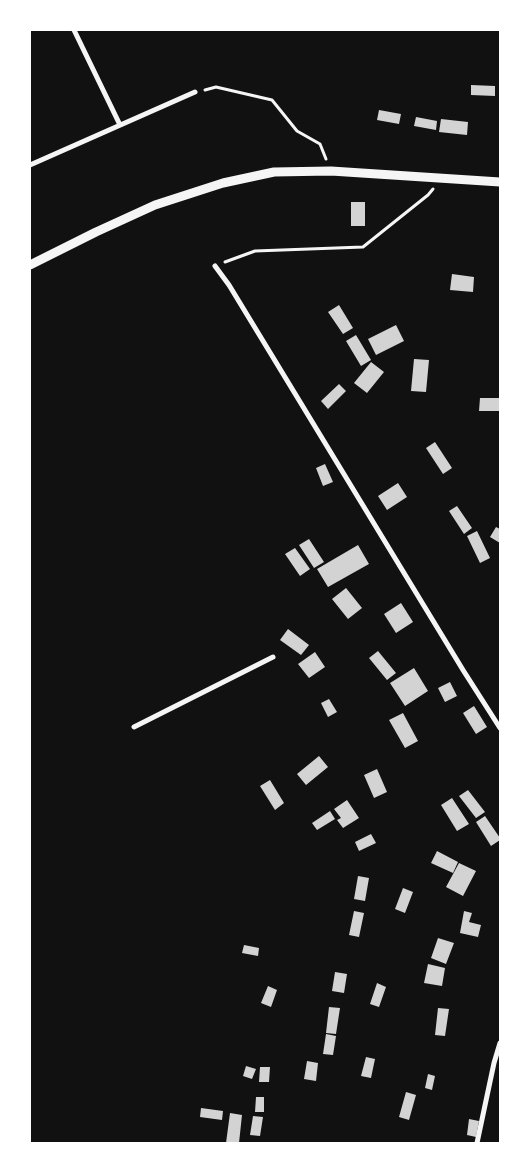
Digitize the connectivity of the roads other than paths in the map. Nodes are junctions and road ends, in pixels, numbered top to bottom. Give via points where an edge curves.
1 (74, 30) edge
2 (195, 92) road end
3 (120, 125) junction
4 (30, 164) edge
5 (500, 182) edge
6 (30, 266) edge
7 (215, 266) road end
8 (273, 657) dead end
9 (134, 727) dead end
10 (500, 728) edge
11 (500, 1043) edge
12 (477, 1143) edge

1 - 3 street
2 - 3 street
3 - 4 street
5 - 6 street via 332,171 274,172 223,183 155,205
7 - 10 street
8 - 9 street
11 - 12 street

